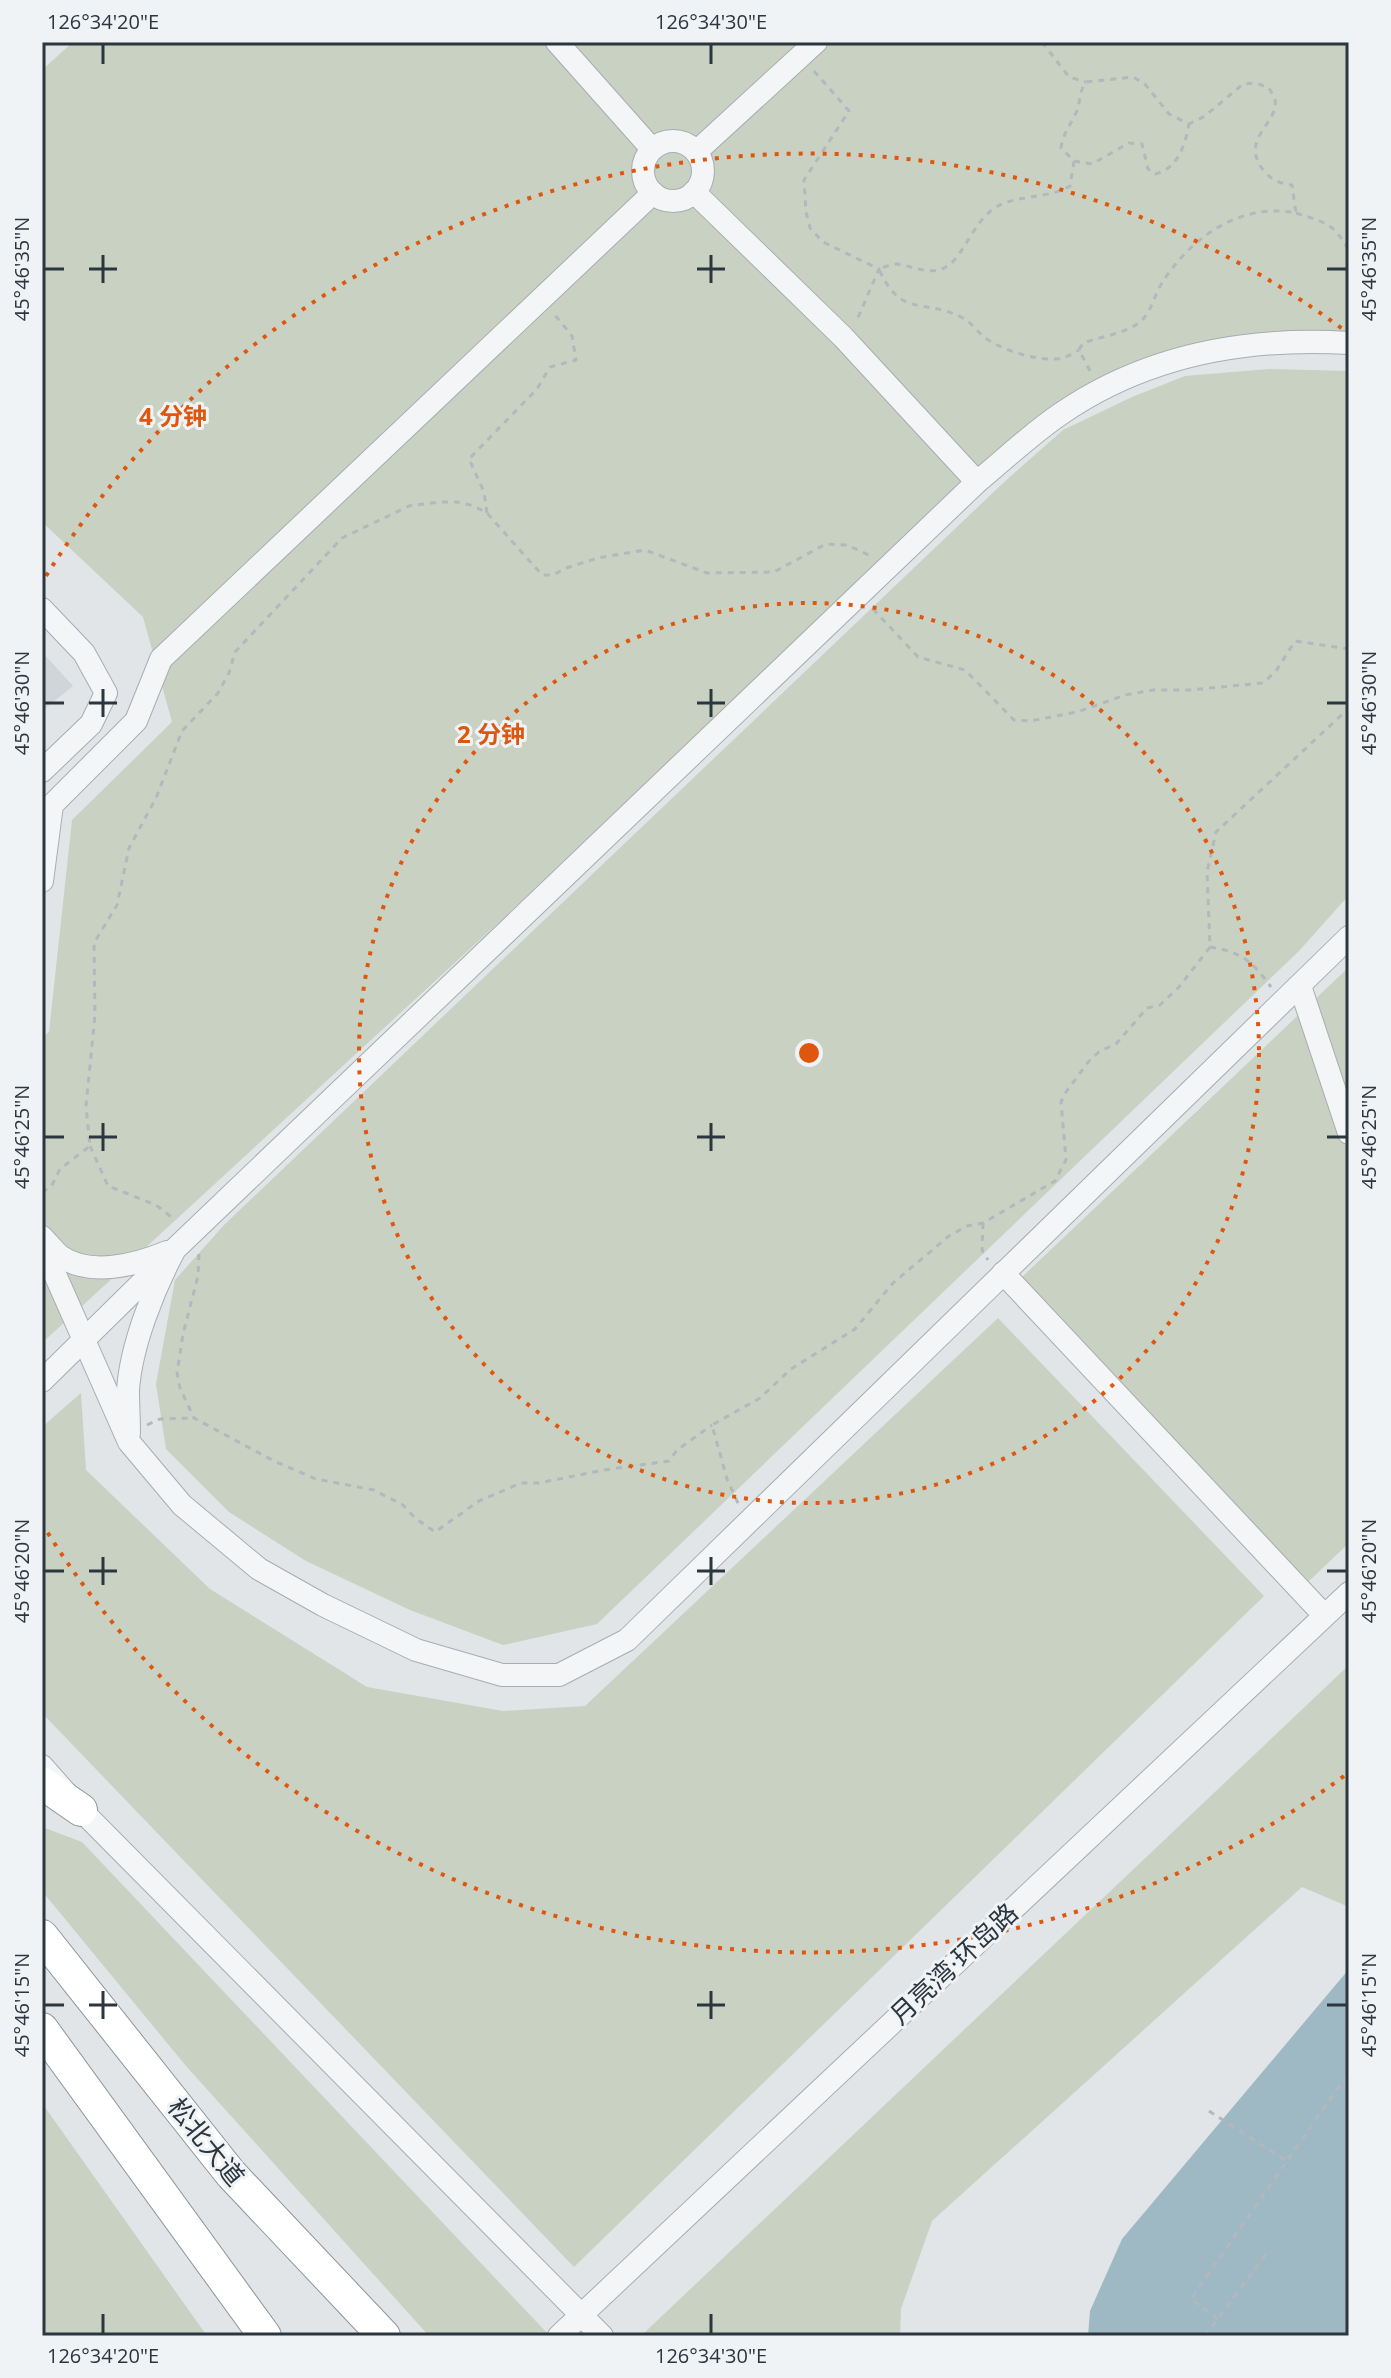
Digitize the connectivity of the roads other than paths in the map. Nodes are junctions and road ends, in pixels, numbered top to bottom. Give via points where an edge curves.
1 (557, 42) edge
2 (808, 49) edge
3 (652, 149) junction
4 (696, 152) junction
5 (694, 192) junction
6 (653, 193) junction
7 (1349, 343) edge
8 (977, 482) junction
9 (42, 609) edge
10 (42, 771) edge
11 (42, 881) edge
12 (1349, 937) edge
13 (1300, 986) junction
14 (1349, 1133) edge
15 (42, 1237) edge
16 (184, 1241) junction
17 (42, 1245) edge
18 (1003, 1273) junction
19 (83, 1341) junction
20 (42, 1381) edge
21 (129, 1437) junction
22 (1349, 1593) edge
23 (1324, 1615) junction
24 (42, 1766) edge
25 (42, 1783) edge
26 (81, 1810) junction
27 (42, 1811) edge
28 (42, 1936) edge
29 (42, 2029) edge
30 (581, 2314) junction
31 (265, 2336) edge
32 (384, 2336) edge
33 (559, 2336) edge
34 (602, 2336) edge

1 - 3 street
2 - 4 street
3 - 4 street via 680,142
3 - 6 street via 643,176
4 - 5 street via 703,170
5 - 6 street via 671,201
5 - 8 street via 843,337
6 - 11 street via 161,659 136,721 52,805
7 - 8 street via 1267,344 1192,353 1125,377 1062,413
8 - 16 street
9 - 10 street via 84,653 106,693 91,724
12 - 13 street
13 - 14 street
13 - 18 street
15 - 16 street via 60,1256 83,1266 141,1263
16 - 19 street
16 - 21 street via 157,1283 140,1335 128,1387
17 - 19 street
18 - 21 street via 627,1640 559,1675 502,1675 416,1650 323,1605 259,1569 182,1505
18 - 23 street
19 - 20 street
19 - 21 street
22 - 23 street, 月亮湾·环岛路
23 - 30 street, 月亮湾·环岛路
24 - 26 street
25 - 26 highway
26 - 27 highway
26 - 30 street
28 - 32 highway, 松北大道 via 231,2174
29 - 31 highway
30 - 33 street, 月亮湾·环岛路
30 - 34 street

